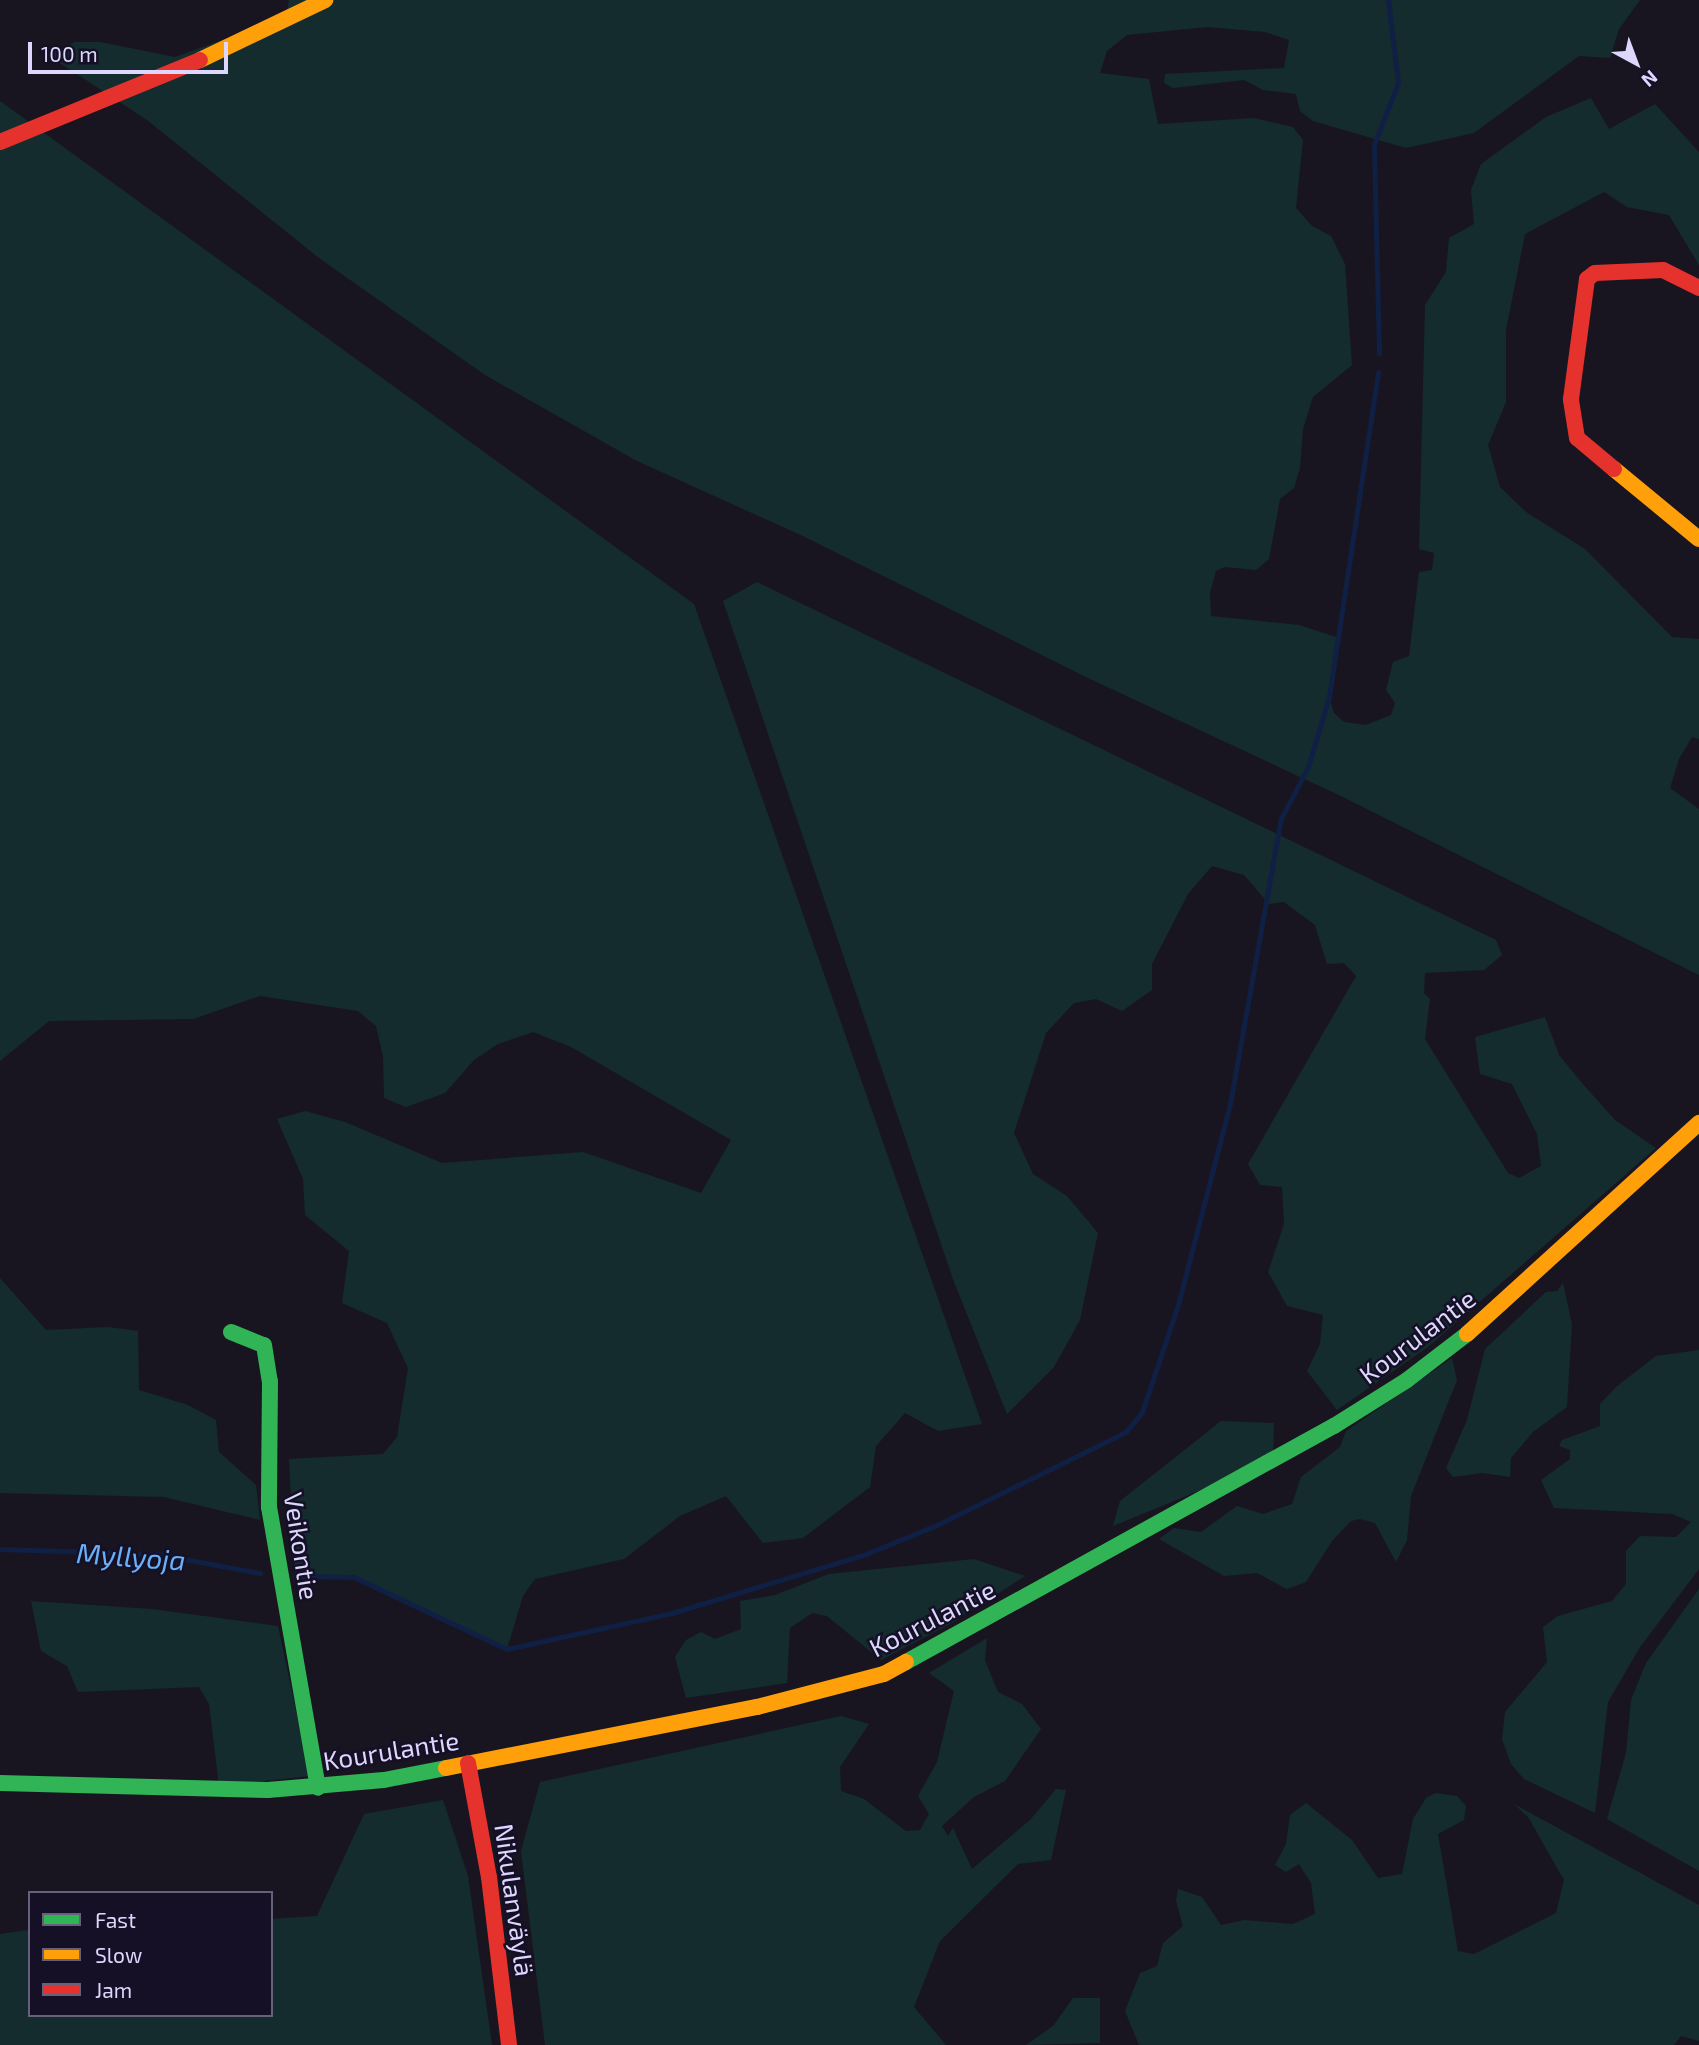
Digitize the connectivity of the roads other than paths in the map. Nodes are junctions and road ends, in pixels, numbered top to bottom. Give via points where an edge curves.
1 (326, 0) edge
2 (0, 142) edge
3 (1699, 288) edge
4 (1699, 539) edge
5 (1699, 1123) edge
6 (231, 1332) dead end
7 (468, 1763) junction
8 (0, 1783) edge
9 (318, 1788) junction
10 (509, 2045) edge

1 - 2 street via 241,43
3 - 4 street via 1663,270 1595,273 1587,279 1571,399 1577,438
5 - 7 street, Kourulantie via 1467,1334 1407,1380 1334,1426 884,1674 758,1707
6 - 9 street, Veikontie via 264,1345 270,1381 269,1507
7 - 9 street, Kourulantie
7 - 10 street, Nikulanväylä via 489,1877
8 - 9 street, Kourulantie via 203,1790

